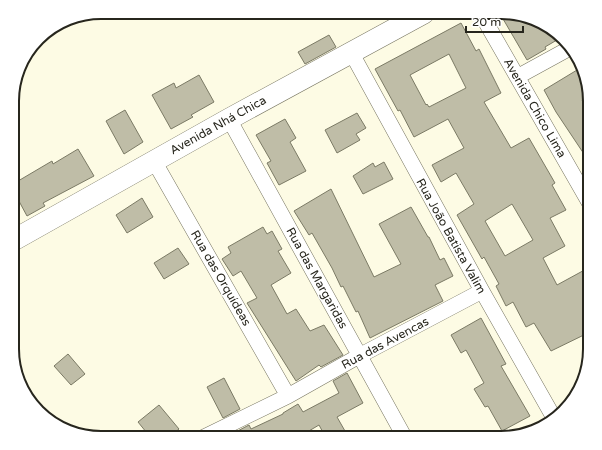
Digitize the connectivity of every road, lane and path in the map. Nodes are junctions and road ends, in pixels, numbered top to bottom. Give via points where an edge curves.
1 (413, 19) edge
2 (484, 19) edge
3 (566, 50) edge
4 (351, 52) junction
5 (517, 77) junction
6 (228, 119) junction
7 (154, 161) junction
8 (583, 192) edge
9 (19, 237) edge
10 (482, 291) junction
11 (359, 356) junction
12 (288, 396) junction
13 (551, 413) edge
14 (216, 431) edge
15 (401, 431) edge

1 - 4 street, Avenida Nhá Chica
2 - 5 street, Avenida Chico Lima
3 - 5 street
4 - 6 street, Avenida Nhá Chica
4 - 10 street, Rua João Batista Valim
5 - 8 street, Avenida Chico Lima
6 - 7 street, Avenida Nhá Chica
6 - 11 street, Rua das Margaridas
7 - 9 street, Avenida Nhá Chica
7 - 12 street, Rua das Orquídeas
10 - 11 street, Rua das Avencas
10 - 13 street, Rua João Batista Valim
11 - 12 street, Rua das Avencas
11 - 15 street, Rua das Margaridas
12 - 14 street, Rua das Avencas

